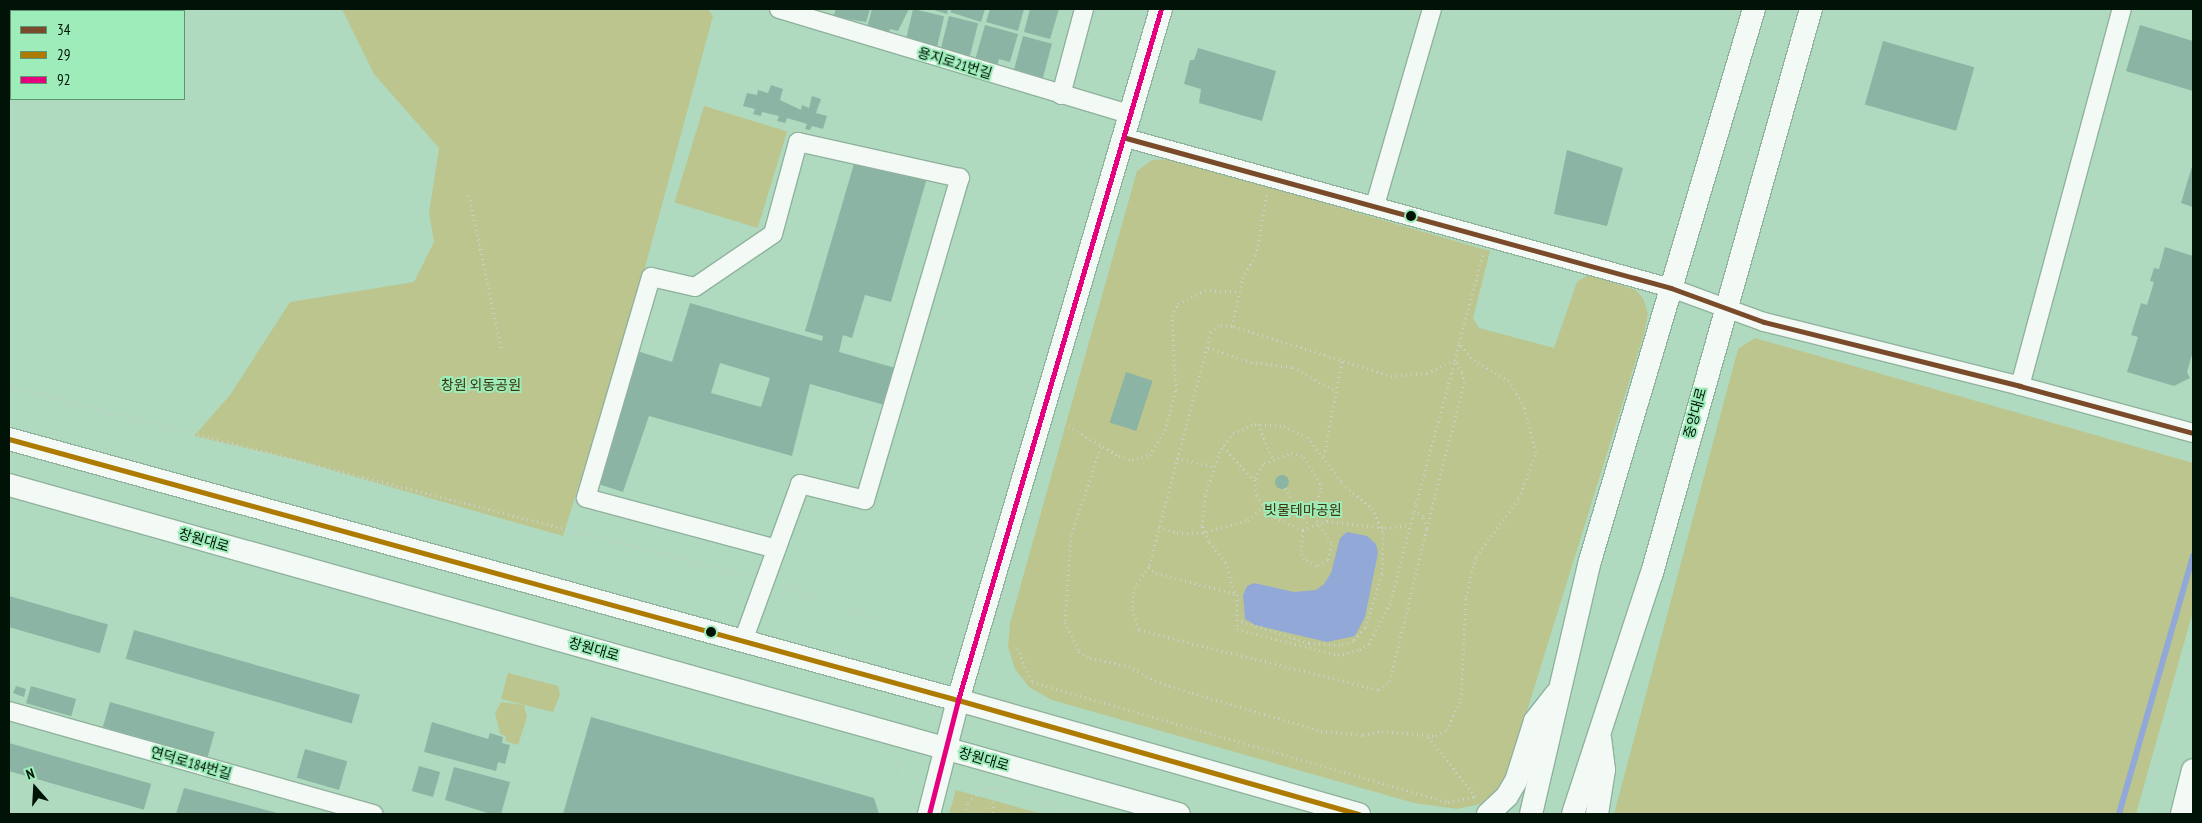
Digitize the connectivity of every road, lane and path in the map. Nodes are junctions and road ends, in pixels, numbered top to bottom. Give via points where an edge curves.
1 (779, 9) edge
2 (1084, 9) edge
3 (1162, 9) edge
4 (1432, 9) edge
5 (1754, 9) edge
6 (1811, 9) edge
7 (2122, 9) edge
8 (1060, 95) junction
9 (1132, 115) junction
10 (1126, 138) junction
11 (1273, 178) junction
12 (469, 195) dead end
13 (1374, 205) junction
14 (1489, 237) junction
15 (1671, 288) junction
16 (1239, 292) junction
17 (1724, 308) junction
18 (1232, 326) junction
19 (1459, 342) junction
20 (1208, 348) junction
21 (502, 352) dead end
22 (1455, 360) junction
23 (1342, 361) junction
24 (9, 386) edge
25 (2020, 386) junction
26 (1334, 390) junction
27 (1044, 412) junction
28 (1258, 424) junction
29 (2193, 433) edge
30 (9, 439) edge
31 (1223, 446) junction
32 (1100, 447) junction
33 (1324, 457) junction
34 (1177, 458) junction
35 (1273, 459) junction
36 (1214, 467) junction
37 (1255, 481) junction
38 (9, 484) edge
39 (1285, 488) dead end
40 (1263, 508) junction
41 (1414, 511) junction
42 (1318, 523) junction
43 (1410, 525) junction
44 (1309, 526) junction
45 (1158, 527) junction
46 (1381, 528) junction
47 (1427, 528) junction
48 (1303, 530) junction
49 (1204, 532) junction
50 (776, 549) junction
51 (1149, 567) junction
52 (765, 580) junction
53 (1234, 592) junction
54 (1237, 620) junction
55 (937, 638) dead end
56 (744, 641) junction
57 (2193, 647) edge
58 (1017, 648) dead end
59 (1561, 687) junction
60 (958, 700) junction
61 (9, 711) edge
62 (1426, 734) junction
63 (1599, 735) junction
64 (946, 748) junction
65 (895, 752) dead end
66 (2193, 770) edge
67 (992, 787) junction
68 (921, 808) edge
69 (374, 814) edge
70 (964, 814) edge
71 (994, 814) edge
72 (1078, 814) edge
73 (1179, 814) edge
74 (1359, 814) edge
75 (1488, 814) edge
76 (1530, 814) edge
77 (1573, 814) edge
78 (1597, 814) edge
79 (2144, 814) edge
80 (2182, 814) edge

1 - 8 street, 용지로21번길
2 - 8 street
3 - 9 main road
4 - 13 street
5 - 15 main road
6 - 17 main road, 중앙대로
7 - 25 street
8 - 9 street, 용지로21번길
9 - 10 main road
10 - 11 street
10 - 27 main road
11 - 13 street
11 - 16 path via 1262,211 1256,255 1242,278
12 - 21 path
13 - 14 street
14 - 15 street
14 - 19 path
15 - 17 street
15 - 59 main road via 1590,561
16 - 18 path
16 - 32 path via 1205,290 1178,304 1172,316 1176,390 1165,430 1150,455 1132,460
17 - 25 street via 1764,322
17 - 63 main road, 중앙대로 via 1652,573
18 - 20 path via 1214,327
18 - 23 path
19 - 22 path
19 - 62 path via 1476,361 1509,381 1524,407 1536,452 1518,498 1476,556 1466,597 1464,672 1455,718 1447,730 1436,736
20 - 26 path via 1250,362 1293,367
20 - 34 path
22 - 23 path via 1438,370 1403,377
22 - 41 path
22 - 47 path via 1464,384
23 - 26 path
24 - 52 path
25 - 29 street
26 - 33 path
27 - 32 path
27 - 60 main road
28 - 31 path via 1233,433
28 - 33 path via 1298,431
28 - 35 path
30 - 56 main road
31 - 36 path
31 - 37 path
32 - 62 path via 1071,535 1065,622 1079,651 1099,661 1129,666 1155,681 1182,690 1321,731
33 - 46 path via 1342,483 1372,508
34 - 36 path
34 - 45 path
35 - 37 path via 1258,469
35 - 42 path via 1298,454 1311,464 1321,491 1312,512
36 - 49 path via 1202,508
37 - 40 path via 1256,494
38 - 64 main road, 창원대로
39 - 44 path
40 - 48 path via 1272,516
40 - 49 path via 1248,520
41 - 43 path
41 - 47 path via 1423,516
42 - 44 path
42 - 46 path via 1327,521
42 - 48 path via 1332,544 1324,564 1316,566 1304,559 1300,548
43 - 46 path
43 - 54 path via 1384,619 1369,644 1360,650 1328,654 1237,629
44 - 48 path
45 - 49 path via 1177,533
45 - 51 path
46 - 54 path via 1385,560 1382,574 1366,628 1353,641 1340,645 1309,642
47 - 51 path via 1390,682 1379,690 1139,630 1132,609 1133,596 1135,587
49 - 53 path via 1226,562
50 - 50 street via 800,484 865,500 960,178 798,142 773,234 695,288 651,277 586,498
50 - 52 street
51 - 53 path via 1156,574
52 - 55 path
52 - 56 street
53 - 54 path via 1238,597
56 - 60 main road
57 - 79 path
58 - 62 path via 1032,682 1448,802 1476,796
59 - 75 main road via 1535,721 1516,781 1507,796
59 - 76 main road
60 - 64 main road
60 - 74 main road
61 - 69 street, 연덕로184번길
63 - 77 main road, 중앙대로
63 - 78 main road via 1604,770
64 - 68 main road
64 - 73 main road, 창원대로
65 - 68 path
66 - 80 main road
67 - 70 path via 968,802
67 - 71 path
67 - 72 path

